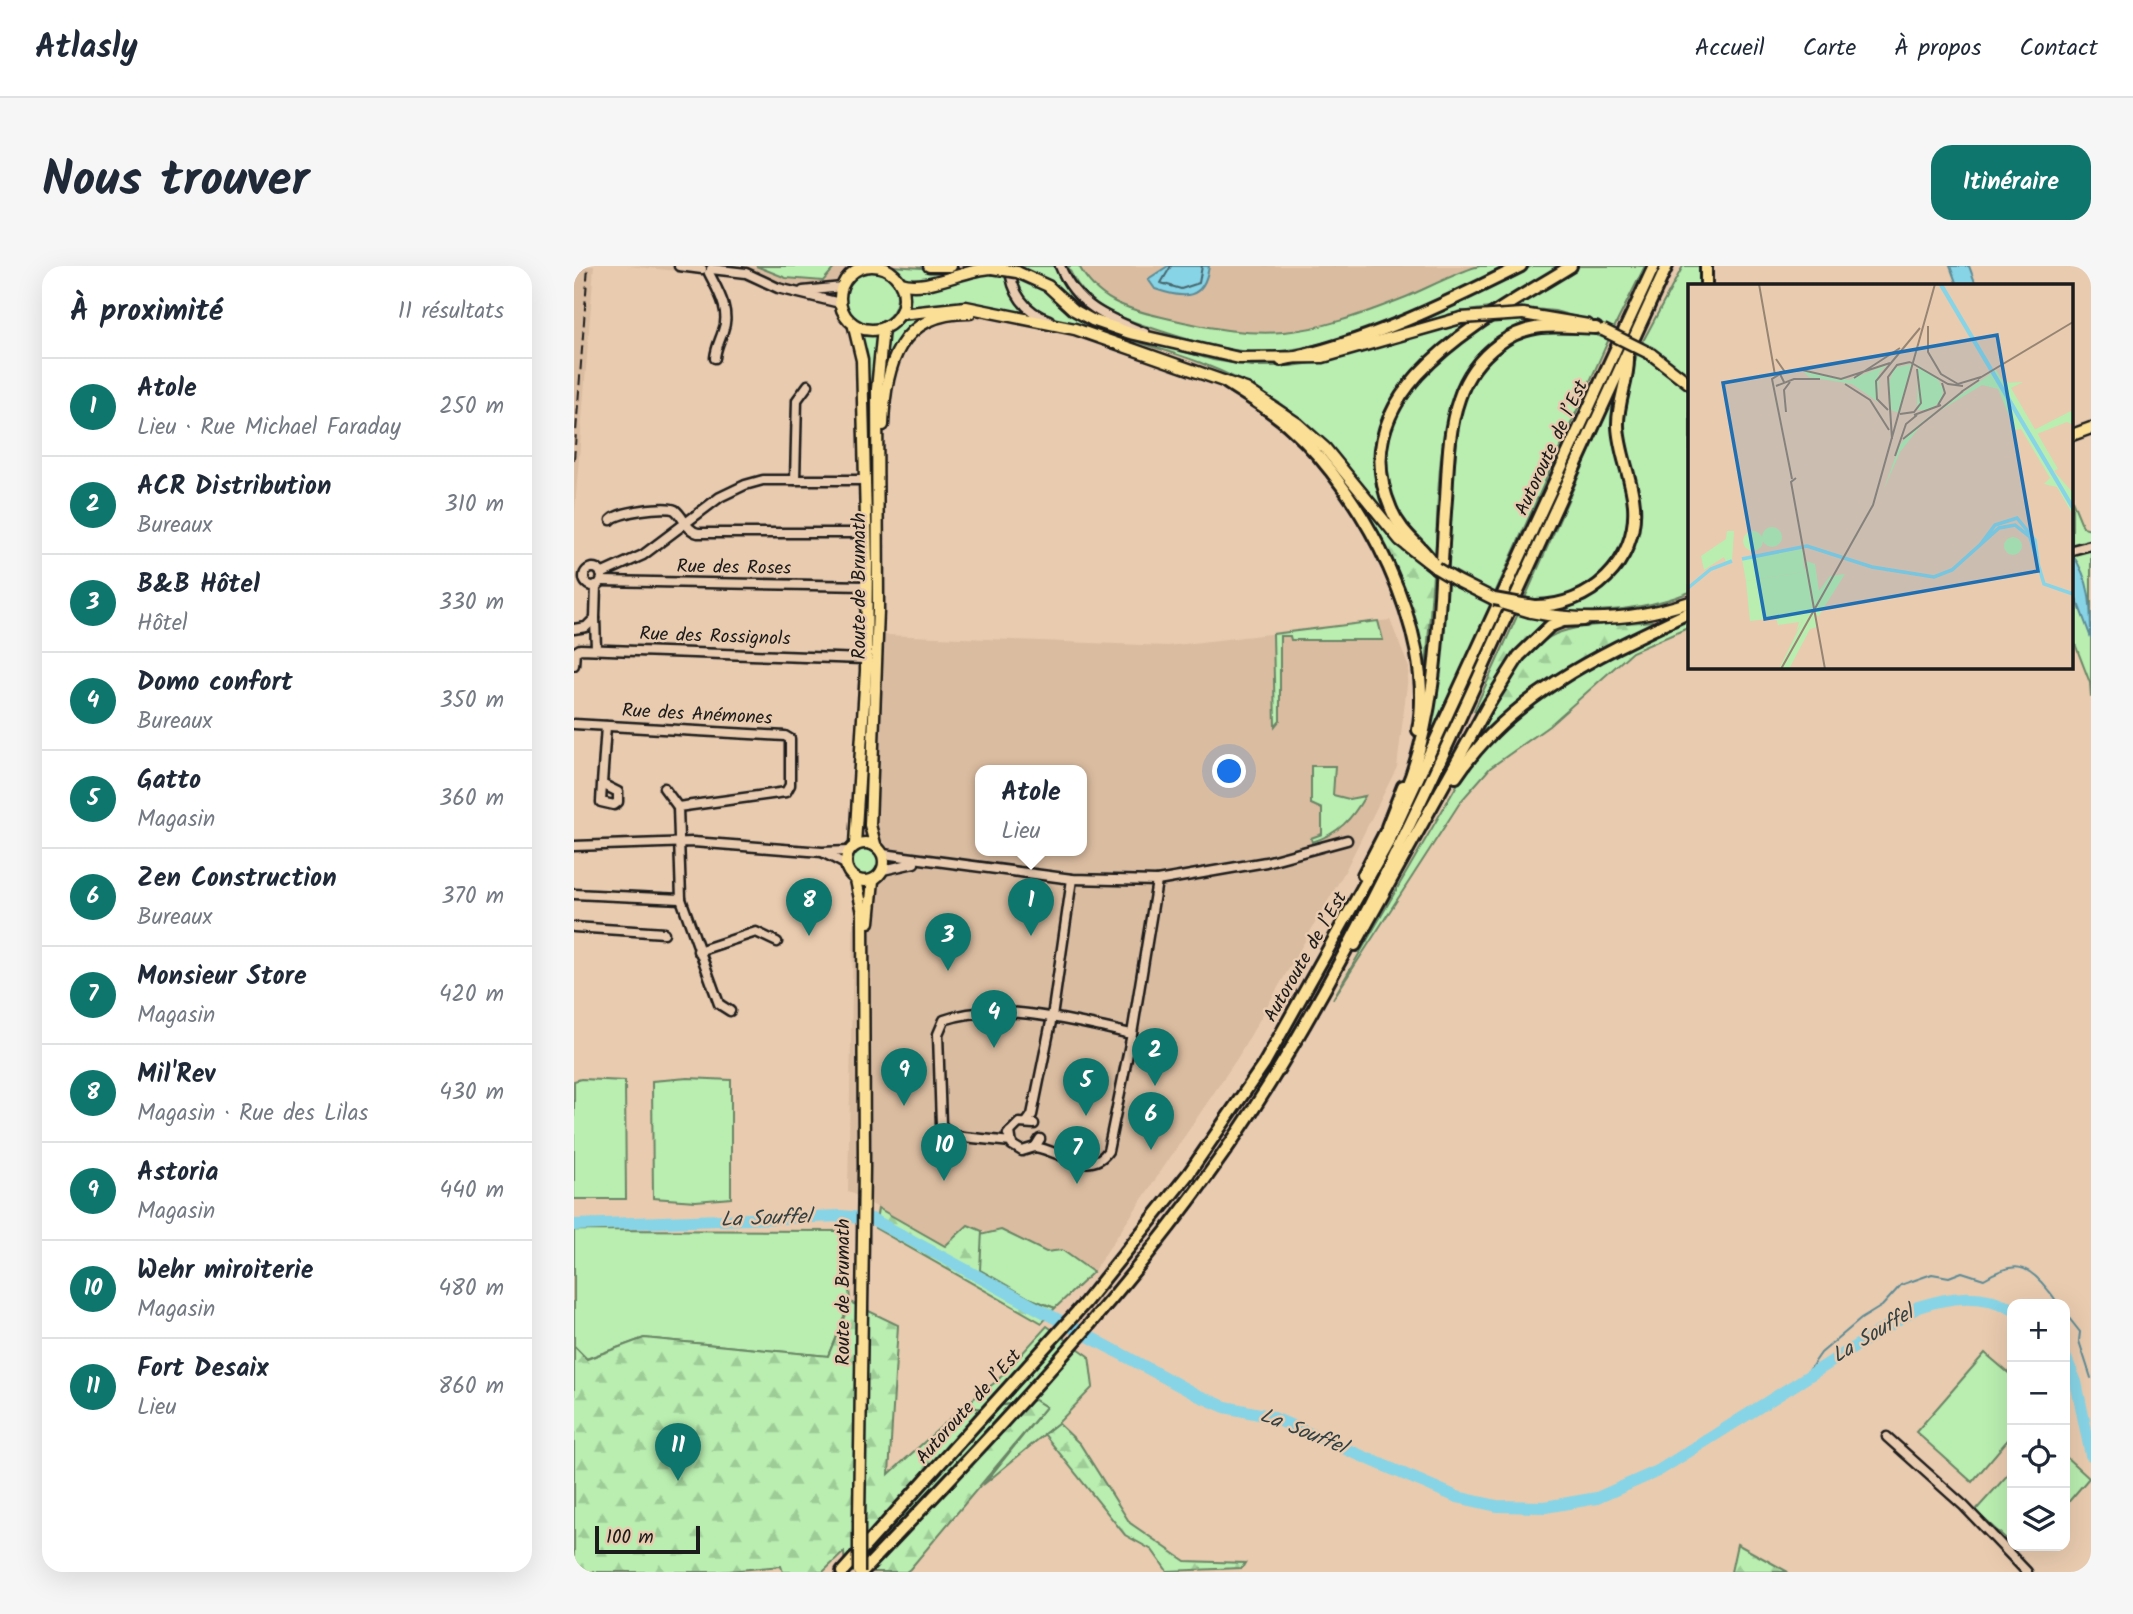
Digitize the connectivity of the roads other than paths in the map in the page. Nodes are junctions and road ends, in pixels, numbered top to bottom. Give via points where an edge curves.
1 (679, 266) edge
2 (929, 266) edge
3 (951, 266) edge
4 (1060, 266) edge
5 (1521, 266) edge
6 (1571, 266) edge
7 (1654, 266) edge
8 (1667, 266) edge
9 (1706, 266) edge
10 (886, 267) edge
11 (997, 267) edge
12 (707, 268) edge
13 (858, 268) edge
14 (1016, 270) edge
15 (901, 283) junction
16 (1706, 284) edge
17 (842, 286) junction
18 (790, 290) junction
19 (840, 303) junction
20 (900, 314) junction
21 (1034, 321) junction
22 (854, 327) junction
23 (883, 328) junction
24 (1075, 329) junction
25 (1599, 329) junction
26 (1159, 338) junction
27 (1628, 351) junction
28 (715, 358) dead end
29 (1280, 360) junction
30 (1688, 382) edge
31 (1227, 383) junction
32 (808, 385) dead end
33 (2091, 428) edge
34 (2074, 434) edge
35 (794, 480) junction
36 (864, 480) junction
37 (878, 512) junction
38 (611, 520) dead end
39 (686, 524) junction
40 (866, 534) junction
41 (2091, 545) edge
42 (2076, 548) edge
43 (1420, 555) junction
44 (1436, 568) joint
45 (597, 581) junction
46 (867, 586) junction
47 (1688, 598) edge
48 (1494, 599) joint
49 (1688, 603) edge
50 (1533, 609) junction
51 (1640, 613) junction
52 (1688, 613) edge
53 (595, 618) junction
54 (1584, 620) junction
55 (574, 627) edge
56 (596, 649) junction
57 (864, 661) junction
58 (574, 665) edge
59 (574, 724) edge
60 (606, 726) junction
61 (602, 784) dead end
62 (663, 788) dead end
63 (678, 807) junction
64 (1420, 830) junction
65 (1383, 835) junction
66 (1347, 840) dead end
67 (680, 842) junction
68 (875, 844) junction
69 (574, 846) edge
70 (852, 848) junction
71 (822, 852) junction
72 (883, 854) junction
73 (921, 862) junction
74 (845, 864) junction
75 (883, 870) junction
76 (1073, 879) junction
77 (856, 880) junction
78 (873, 880) junction
79 (1157, 881) junction
80 (574, 894) edge
81 (681, 899) junction
82 (574, 927) edge
83 (664, 933) dead end
84 (1336, 939) junction
85 (778, 942) dead end
86 (698, 951) junction
87 (730, 1011) dead end
88 (863, 1013) junction
89 (1052, 1017) junction
90 (1132, 1034) junction
91 (1269, 1084) junction
92 (1031, 1120) junction
93 (1010, 1132) junction
94 (1040, 1139) junction
95 (999, 1140) junction
96 (1011, 1142) junction
97 (1035, 1147) junction
98 (1047, 1149) junction
99 (1887, 1437) dead end
100 (842, 1572) edge
101 (860, 1572) edge
102 (2027, 1572) edge

1 - 12 street
2 - 3 main road
4 - 26 street via 1073,290 1097,312
5 - 29 highway via 1414,316 1322,351
6 - 43 highway via 1448,346 1399,396 1384,436 1382,478 1398,523
7 - 84 highway, Autoroute de l’Est via 1427,761
8 - 27 highway, Autoroute de l’Est
9 - 16 highway
10 - 13 main road
10 - 15 main road
11 - 14 main road, bridge
11 - 15 main road via 964,271 916,286
12 - 18 street via 746,273
12 - 28 street via 726,308
13 - 17 main road
14 - 24 street via 1014,290 1026,306 1041,317
14 - 26 main road via 1048,286 1085,317
15 - 20 main road
17 - 18 street
17 - 19 main road
18 - 19 street
19 - 22 main road
20 - 21 main road via 966,307
20 - 23 main road
21 - 24 main road
21 - 37 main road via 956,314 929,321 907,337 891,360 888,376
22 - 23 main road
22 - 36 main road, Route de Brumath via 862,360
23 - 37 main road, Route de Brumath via 877,374
24 - 31 main road
25 - 29 main road, bridge via 1523,314 1461,318 1334,355
25 - 30 main road, bridge via 1651,354
25 - 65 highway via 1549,324 1525,330 1490,351 1464,386 1452,426 1426,726 1408,784
26 - 29 main road via 1225,356
27 - 50 highway via 1618,421 1634,505 1629,541 1614,569 1596,587 1571,601
27 - 91 highway, Autoroute de l’Est via 1396,853
31 - 43 main road via 1257,396 1325,448 1400,540
31 - 65 highway via 1293,429 1332,473 1383,557 1406,612 1417,654 1420,721 1404,784
32 - 35 street via 797,400
33 - 34 main road
35 - 36 street
35 - 39 street via 745,485 720,497
36 - 40 main road, Route de Brumath
37 - 68 main road, Route de Brumath via 870,825
38 - 39 street via 617,513 666,508
39 - 40 street via 698,533
39 - 45 street
40 - 46 main road, Route de Brumath
41 - 42 street
43 - 44 highway
44 - 48 main road, bridge
45 - 46 street, Rue des Roses
45 - 53 street
45 - 55 street via 593,615
46 - 57 main road, Route de Brumath
47 - 51 main road
48 - 50 highway, bridge
49 - 51 main road
50 - 54 main road
51 - 54 main road
52 - 64 highway via 1584,664 1523,705 1478,746
53 - 55 street via 586,627
53 - 56 street
54 - 64 highway via 1550,626 1519,656
56 - 57 street, Rue des Rossignols
56 - 58 street via 576,650
57 - 70 main road, Route de Brumath via 854,792 859,799
59 - 60 street, Rue des Anémones
60 - 61 street, Rue des Anémones
60 - 63 street, Rue des Anémones via 790,739 786,792
62 - 63 street
63 - 67 street
64 - 91 highway
65 - 84 highway
66 - 79 street via 1266,862
67 - 69 street
67 - 71 street
67 - 81 street
68 - 70 main road
68 - 72 main road
70 - 71 street
70 - 74 main road
71 - 74 street
72 - 73 street
72 - 75 main road
73 - 75 street
73 - 76 street
74 - 77 main road
75 - 78 main road
76 - 79 street
76 - 89 street
77 - 78 main road
77 - 88 main road, Route de Brumath via 863,913
78 - 88 main road, Route de Brumath
79 - 90 street
80 - 81 street
81 - 86 street
82 - 83 street
84 - 100 highway, Autoroute de l’Est via 1264,1064 1155,1218 1049,1344
85 - 86 street via 756,932
86 - 87 street via 719,1004
88 - 101 main road, Route de Brumath, bridge
89 - 90 street
89 - 92 street
89 - 95 street via 953,1017 939,1026 941,1125 954,1136
90 - 98 street via 1108,1151 1088,1164
91 - 101 highway, Autoroute de l’Est via 1168,1227 1098,1312
92 - 93 street via 1015,1125
92 - 94 street
93 - 95 street
93 - 96 street
94 - 97 street
94 - 98 street
95 - 96 street
96 - 97 street via 1022,1151
97 - 98 street
99 - 102 street via 1964,1506

